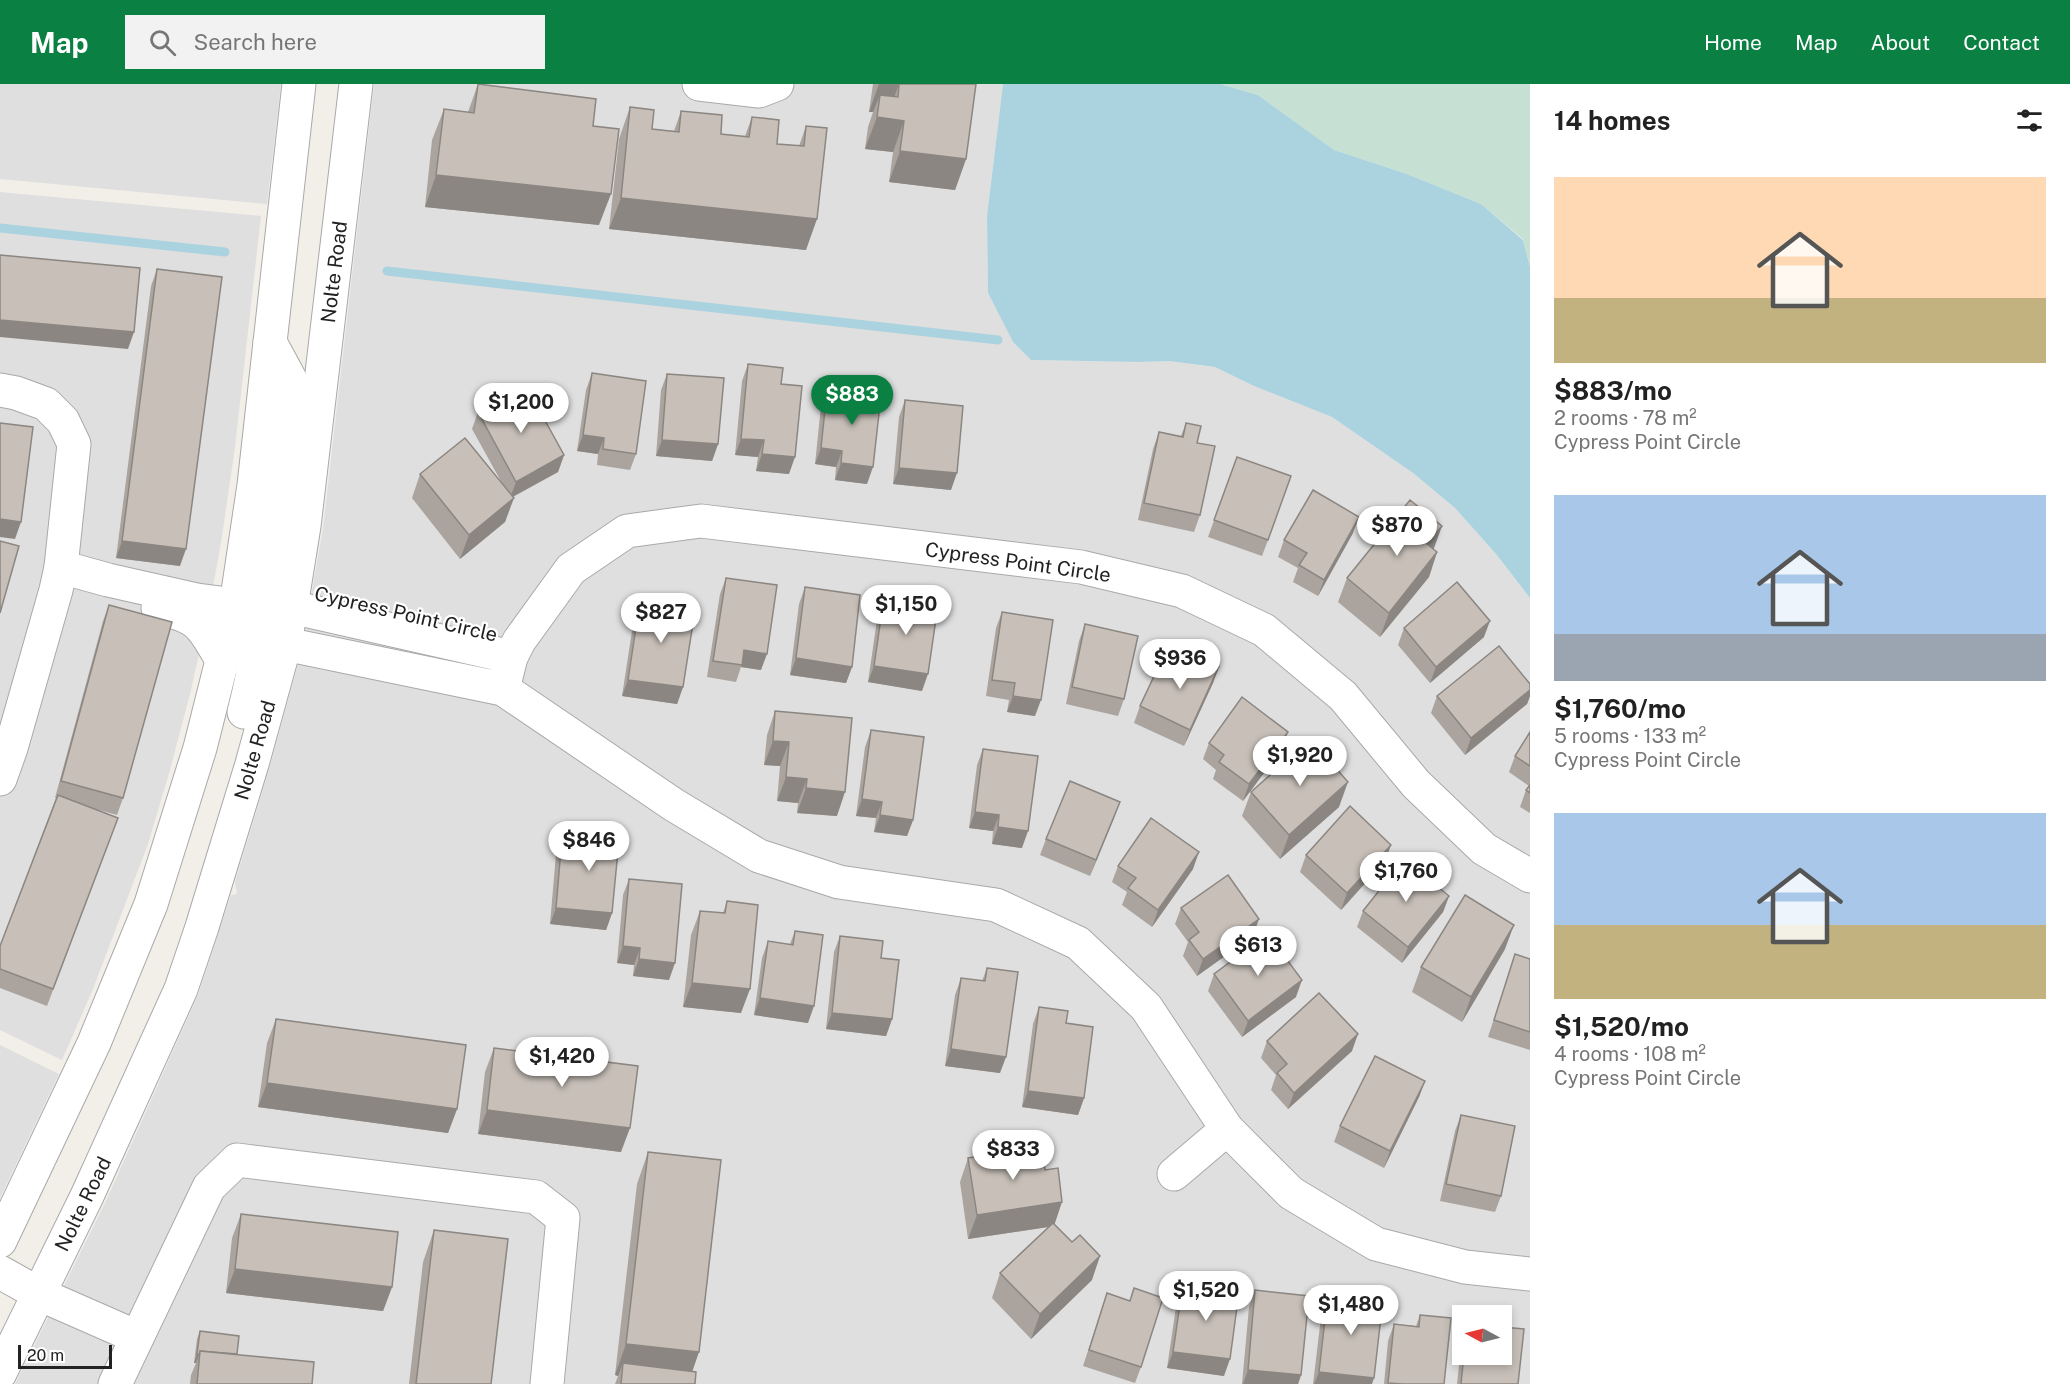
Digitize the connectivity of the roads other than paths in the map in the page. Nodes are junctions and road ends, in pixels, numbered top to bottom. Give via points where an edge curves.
1 (299, 84) edge
2 (356, 84) edge
3 (699, 84) edge
4 (777, 84) edge
5 (270, 342) junction
6 (0, 390) edge
7 (58, 578) junction
8 (286, 600) junction
9 (182, 605) junction
10 (236, 605) junction
11 (299, 648) junction
12 (515, 649) junction
13 (223, 662) junction
14 (503, 688) junction
15 (0, 779) edge
16 (1530, 876) edge
17 (216, 880) junction
18 (1227, 1129) junction
19 (1174, 1174) dead end
20 (0, 1241) edge
21 (0, 1272) edge
22 (1530, 1274) edge
23 (39, 1294) junction
24 (136, 1336) junction
25 (0, 1373) edge
26 (115, 1384) edge
27 (547, 1384) edge

1 - 5 street
2 - 8 street, Nolte Road via 304,526
3 - 4 street via 759,91
5 - 8 street via 290,379 265,575
5 - 10 street
6 - 7 street via 46,404 63,422 74,444
7 - 9 street via 108,580
7 - 15 street
8 - 10 street
8 - 11 street
8 - 12 street, Cypress Point Circle via 322,615
8 - 12 street, Cypress Point Circle via 332,600
9 - 10 street
9 - 13 street via 203,627
10 - 13 street
10 - 17 street via 253,615 257,640 253,677 209,842
11 - 14 street
11 - 17 street, Nolte Road via 252,764
12 - 14 street, Cypress Point Circle
12 - 16 street, Cypress Point Circle via 571,569 627,531 701,521 1081,567 1182,591 1264,630 1343,696 1416,784 1484,849
13 - 20 street via 151,903 94,1043
14 - 18 street via 674,806 759,856 839,882 996,905 1078,943 1146,1008
17 - 23 street, Nolte Road via 181,989
18 - 19 street
18 - 22 street via 1291,1193 1376,1244 1465,1267
21 - 23 street
23 - 24 street
23 - 25 street, Nolte Road
24 - 26 street
24 - 27 street via 209,1186 237,1160 536,1197 563,1218

